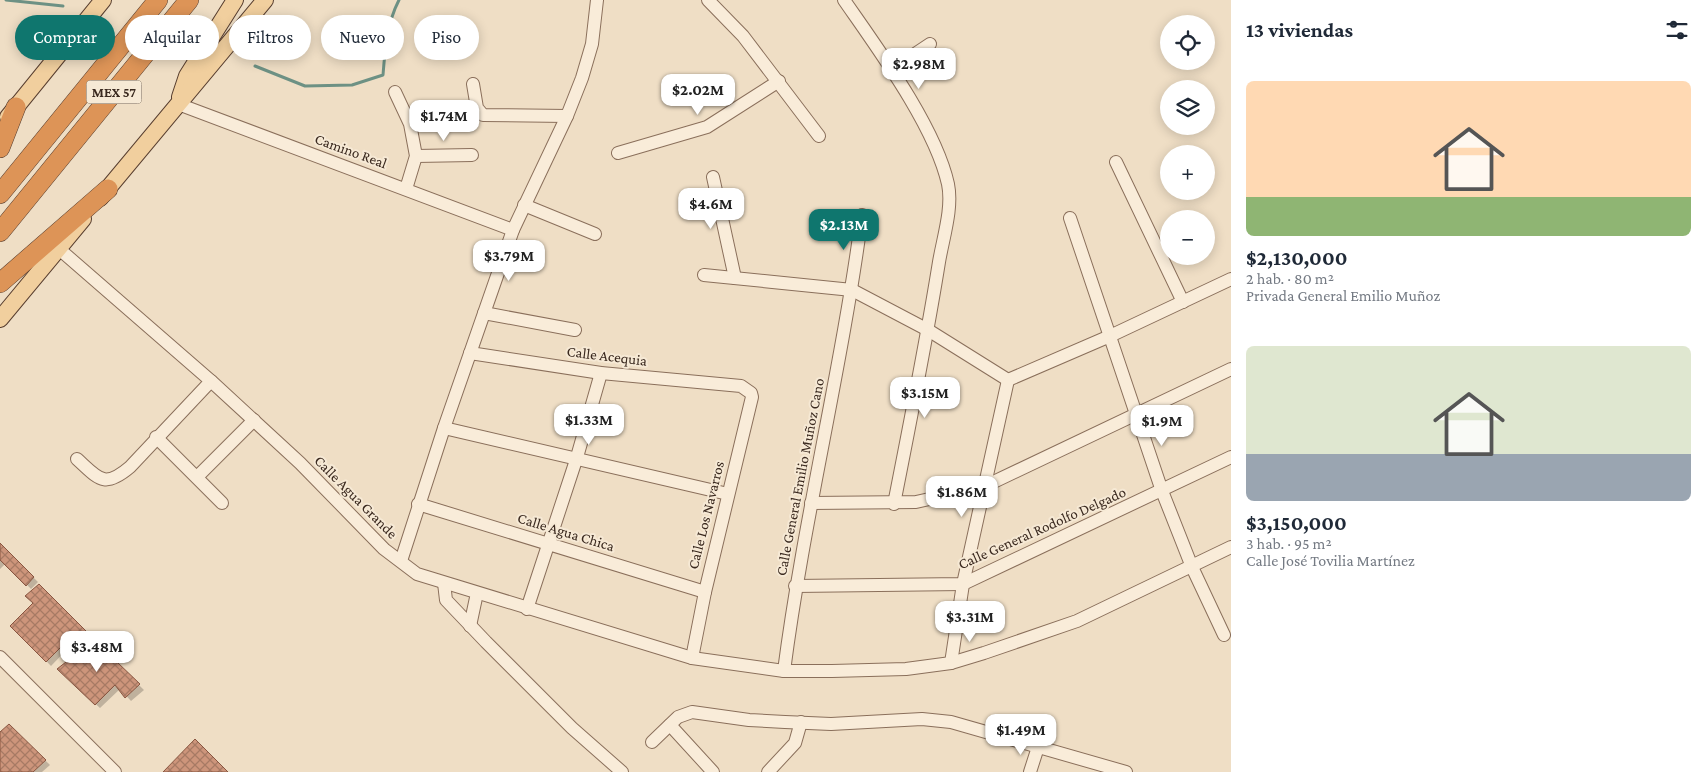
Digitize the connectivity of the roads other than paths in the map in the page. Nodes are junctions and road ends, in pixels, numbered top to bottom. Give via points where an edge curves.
1 (102, 0) edge
2 (158, 0) edge
3 (189, 0) edge
4 (235, 0) edge
5 (265, 0) edge
6 (597, 0) edge
7 (708, 0) edge
8 (844, 0) edge
9 (930, 44) dead end
10 (891, 70) junction
11 (779, 81) junction
12 (473, 84) dead end
13 (395, 92) dead end
14 (178, 104) junction
15 (16, 107) junction
16 (567, 116) junction
17 (0, 126) edge
18 (819, 136) dead end
19 (0, 148) edge
20 (618, 153) dead end
21 (472, 155) dead end
22 (416, 156) junction
23 (1116, 162) dead end
24 (713, 177) dead end
25 (108, 188) junction
26 (406, 189) junction
27 (0, 194) edge
28 (524, 205) junction
29 (862, 215) dead end
30 (1070, 218) dead end
31 (513, 230) junction
32 (0, 232) edge
33 (595, 234) dead end
34 (58, 248) junction
35 (704, 275) dead end
36 (735, 278) junction
37 (1231, 279) edge
38 (0, 283) edge
39 (852, 290) junction
40 (1183, 302) junction
41 (484, 313) junction
42 (0, 319) edge
43 (575, 330) dead end
44 (928, 330) junction
45 (1110, 336) junction
46 (470, 353) junction
47 (1231, 369) edge
48 (601, 373) junction
49 (1008, 380) junction
50 (211, 381) junction
51 (741, 386) joint
52 (1136, 415) junction
53 (254, 420) junction
54 (444, 428) junction
55 (156, 437) junction
56 (576, 457) junction
57 (1231, 457) edge
58 (77, 459) dead end
59 (198, 477) junction
60 (983, 488) junction
61 (1162, 491) junction
62 (728, 494) junction
63 (222, 503) dead end
64 (810, 503) junction
65 (418, 504) junction
66 (894, 504) junction
67 (548, 544) junction
68 (1231, 547) edge
69 (401, 561) junction
70 (1192, 567) junction
71 (444, 582) junction
72 (963, 584) junction
73 (795, 586) junction
74 (705, 592) junction
75 (477, 593) junction
76 (527, 609) junction
77 (470, 626) junction
78 (1224, 634) dead end
79 (0, 657) edge
80 (692, 658) junction
81 (950, 664) junction
82 (784, 670) junction
83 (801, 722) junction
84 (670, 725) junction
85 (652, 742) dead end
86 (1038, 747) junction
87 (1121, 771) edge
88 (115, 772) edge
89 (622, 772) edge
90 (712, 772) edge
91 (768, 772) edge
92 (1030, 772) edge

1 - 15 main road
2 - 27 highway, MEX 57
3 - 32 highway, MEX 57
4 - 14 main road via 187,76
5 - 14 main road
6 - 16 street via 592,44
7 - 11 street via 743,36
8 - 10 street
9 - 10 street
10 - 44 street via 924,127 948,184 949,197
11 - 18 street
11 - 20 street via 707,127
12 - 16 street via 477,108 483,115
13 - 22 street via 410,124
14 - 25 main road
14 - 26 street, Camino Real
15 - 17 main road
15 - 19 highway
16 - 28 street
21 - 22 street
22 - 26 street
23 - 40 street
24 - 36 street
25 - 34 main road
25 - 38 highway
26 - 31 street, Camino Real
28 - 31 street
28 - 33 street
29 - 39 street, Calle General Emilio Muñoz Cano
30 - 45 street
31 - 41 street
34 - 42 main road
34 - 50 street, Calle Agua Grande
35 - 36 street
36 - 39 street
37 - 40 street
39 - 44 street
39 - 64 street, Calle General Emilio Muñoz Cano
40 - 45 street
41 - 43 street
41 - 46 street
44 - 49 street
44 - 66 street
45 - 49 street
45 - 52 street
46 - 48 street, Calle Acequia
46 - 54 street
47 - 52 street
48 - 51 street, Calle Acequia
48 - 56 street
49 - 60 street
50 - 53 street, Calle Agua Grande
50 - 55 street
51 - 62 street, Calle Los Navarros via 752,396
52 - 60 street
52 - 61 street
53 - 59 street
53 - 69 street, Calle Agua Grande via 384,549
54 - 56 street
54 - 65 street
55 - 58 street via 130,467 109,481 99,479
55 - 59 street
56 - 62 street
56 - 67 street
57 - 61 street, Calle General Rodolfo Delgado
59 - 63 street
60 - 66 street
60 - 72 street
61 - 70 street
61 - 72 street, Calle General Rodolfo Delgado
62 - 74 street, Calle Los Navarros
64 - 66 street
64 - 73 street, Calle General Emilio Muñoz Cano
65 - 67 street, Calle Agua Chica
65 - 69 street
67 - 74 street, Calle Agua Chica
67 - 76 street
68 - 70 street, Calle Agua Grande
69 - 71 street, Calle Agua Grande via 417,574
70 - 78 street
70 - 81 street, Calle Agua Grande via 1077,621
71 - 75 street, Calle Agua Grande
71 - 77 street via 446,600
72 - 73 street, Calle General Rodolfo Delgado
72 - 81 street
73 - 82 street, Calle General Emilio Muñoz Cano
74 - 80 street, Calle Los Navarros
75 - 76 street, Calle Agua Grande
75 - 77 street
76 - 80 street, Calle Agua Grande
77 - 89 street via 572,728
79 - 88 street
80 - 82 street, Calle Agua Grande
81 - 82 street, Calle Agua Grande via 906,669
83 - 84 street via 749,720 692,712 682,714
83 - 86 street via 937,720
83 - 91 street via 795,743
84 - 85 street
84 - 90 street
86 - 87 street
86 - 92 street

